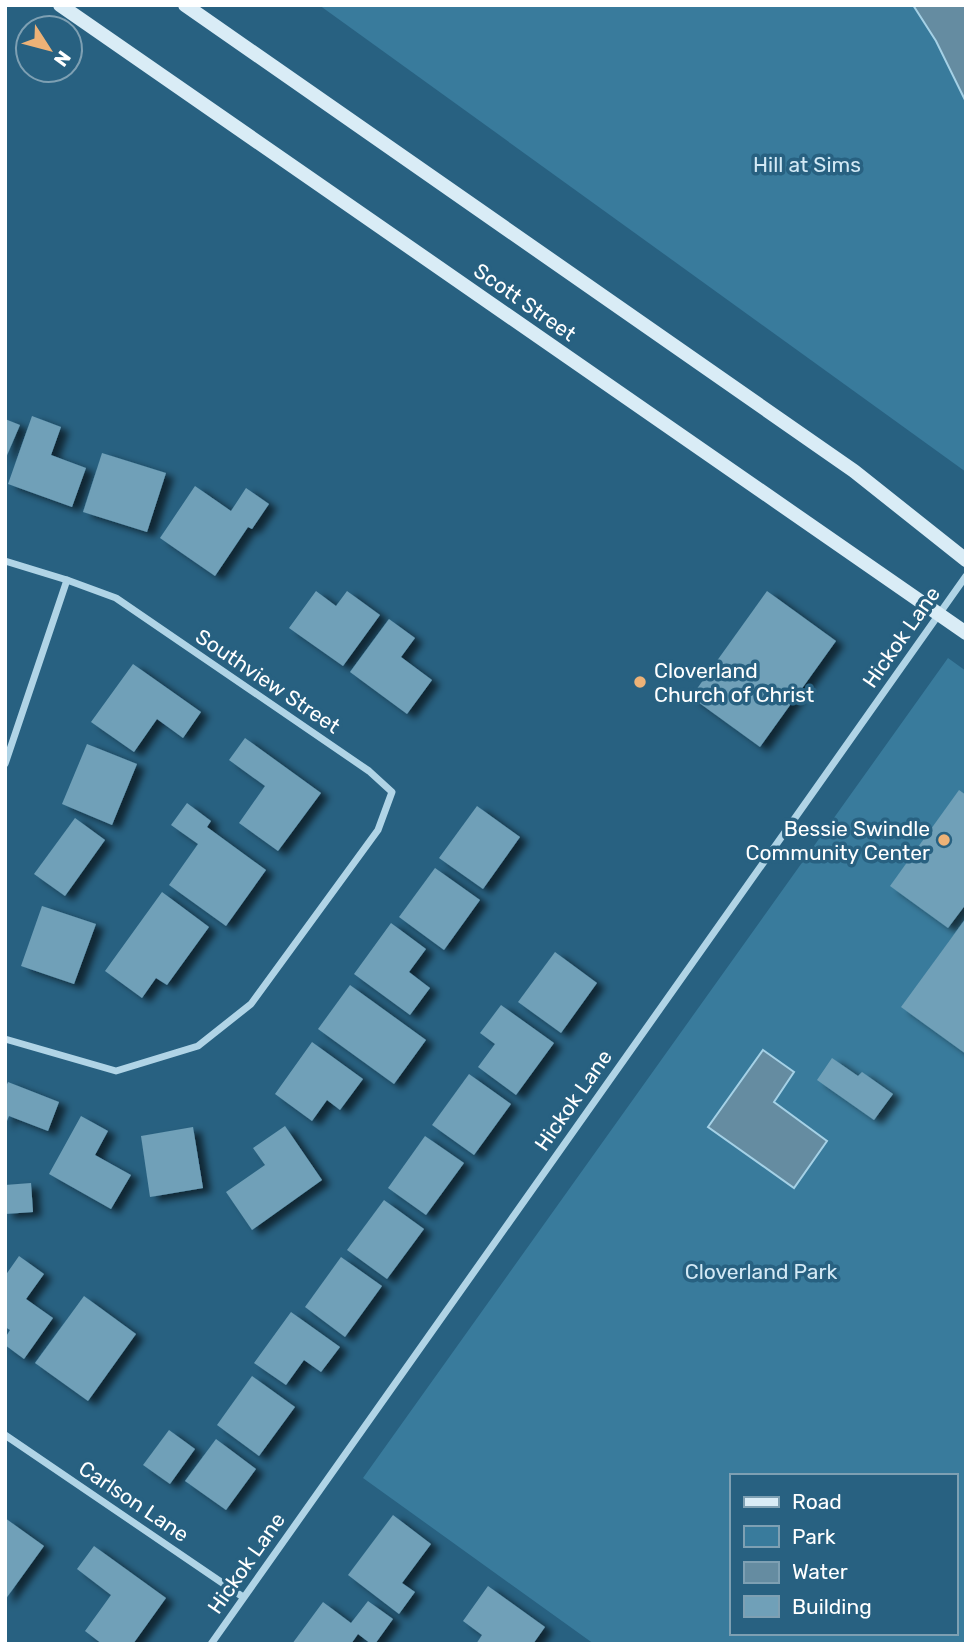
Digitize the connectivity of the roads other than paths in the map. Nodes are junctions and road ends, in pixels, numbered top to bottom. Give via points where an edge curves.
1 (60, 5) edge
2 (185, 5) edge
3 (966, 560) edge
4 (5, 561) edge
5 (966, 576) edge
6 (67, 580) junction
7 (939, 614) junction
8 (966, 633) edge
9 (5, 764) edge
10 (5, 1039) edge
11 (5, 1435) edge
12 (243, 1597) junction
13 (211, 1644) edge

1 - 7 main road, Scott Street
2 - 3 main road via 854,471
4 - 6 street, Southview Street
5 - 7 street, Hickok Lane
6 - 9 street
6 - 10 street, Southview Street via 116,598 369,771 392,792 378,830 251,1004 198,1046 116,1071
7 - 8 main road, Scott Street
7 - 12 street, Hickok Lane
11 - 12 street, Carlson Lane
12 - 13 street, Hickok Lane

